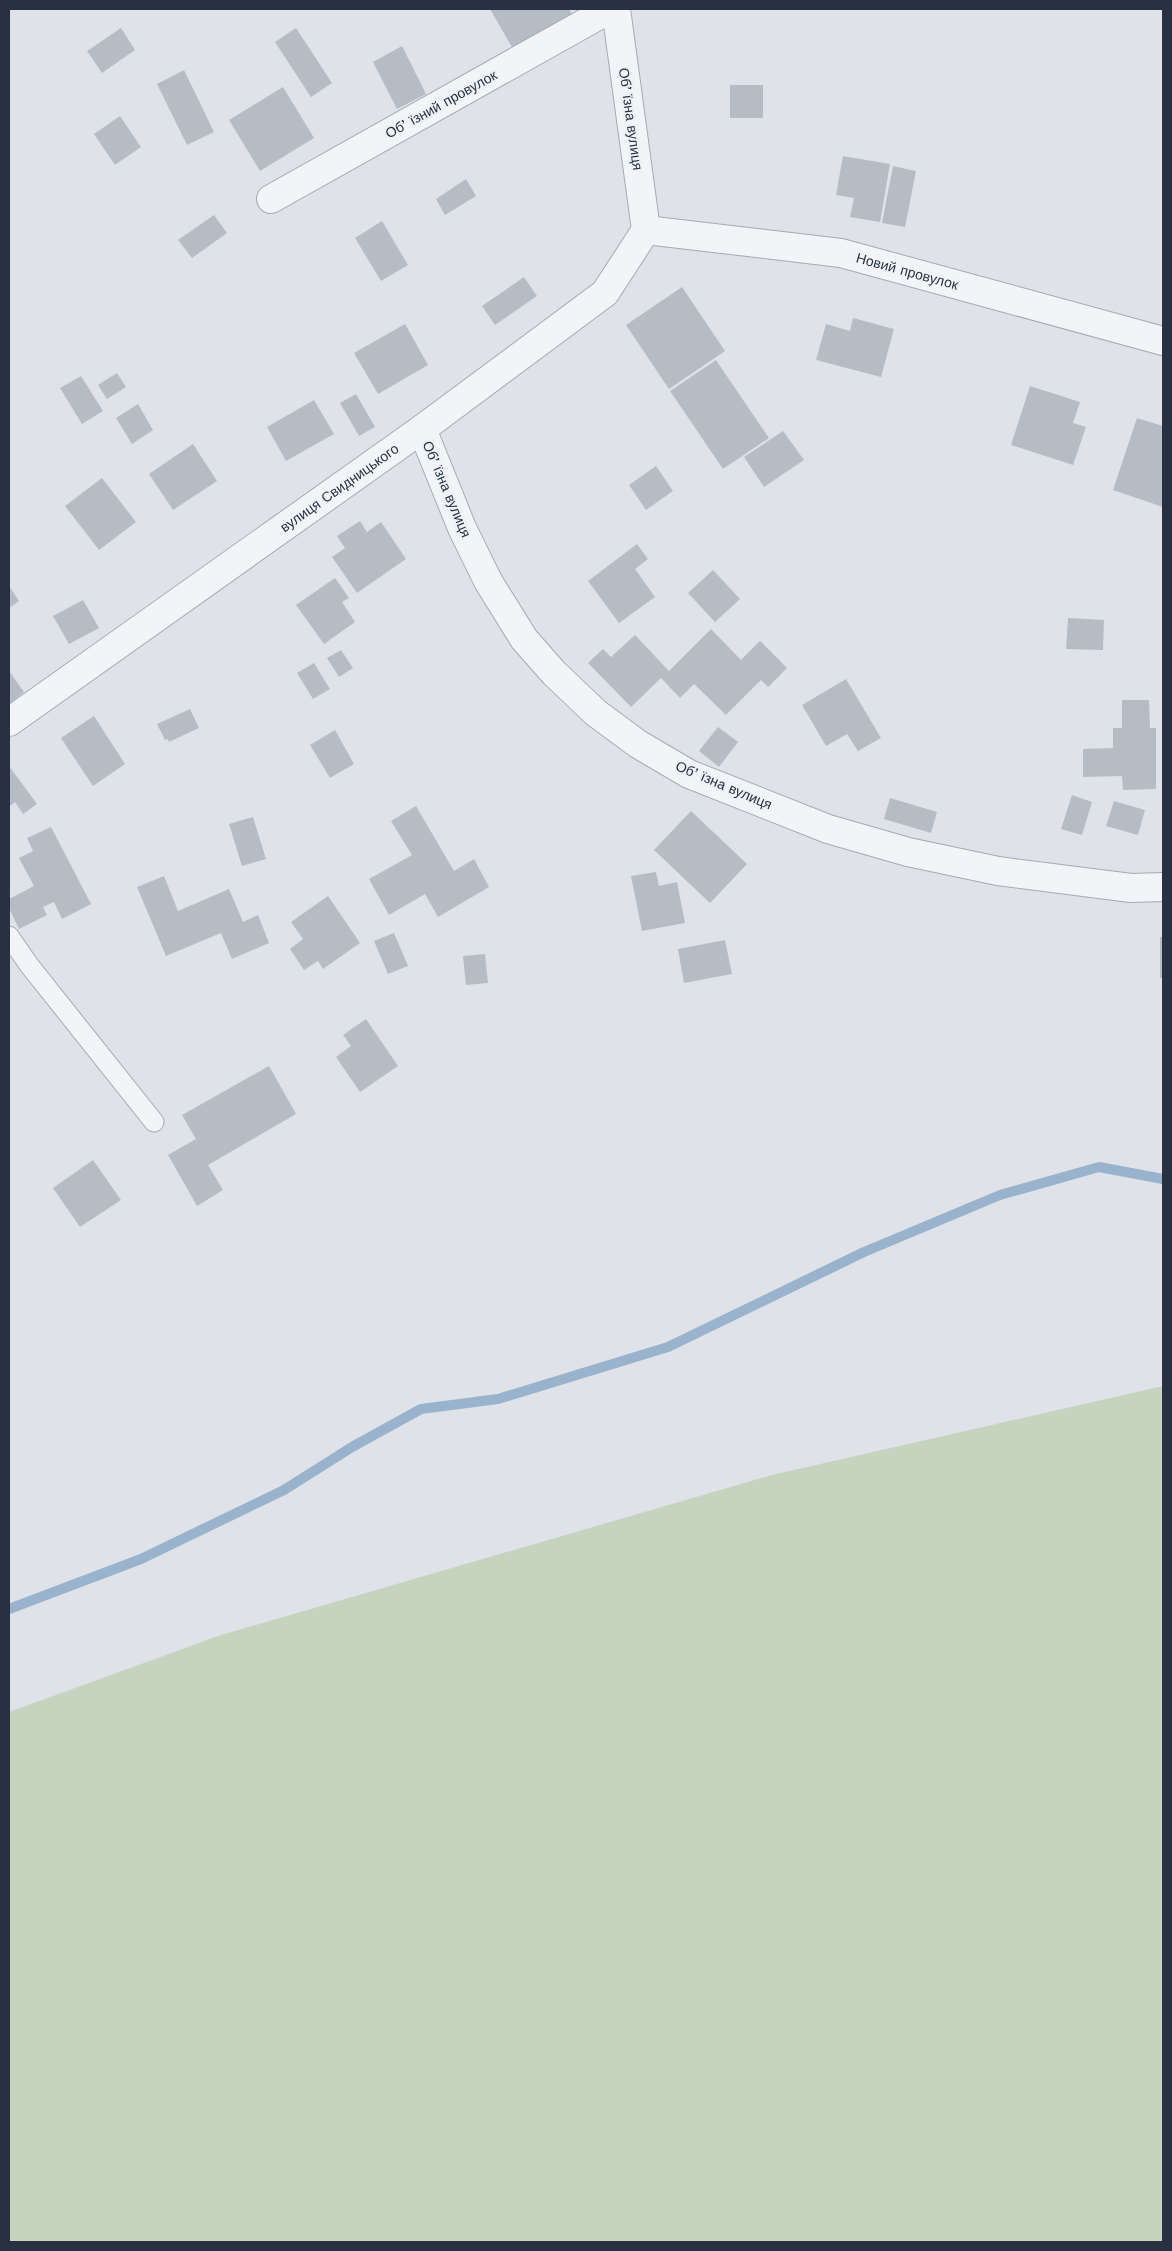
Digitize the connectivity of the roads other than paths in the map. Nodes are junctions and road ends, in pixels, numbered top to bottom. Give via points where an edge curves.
1 (610, 9) edge
2 (616, 9) edge
3 (271, 199) dead end
4 (646, 230) junction
5 (1163, 341) edge
6 (422, 429) junction
7 (9, 722) edge
8 (1163, 887) edge
9 (9, 936) edge
10 (154, 1122) dead end

1 - 3 street, Обʼїзний провулок
2 - 4 street, Обʼїзна вулиця
4 - 5 street, Новий провулок via 841,253
4 - 6 street, вулиця Свидницького via 605,293
6 - 7 street, вулиця Свидницького
6 - 8 street, Обʼїзна вулиця via 462,528 488,581 524,640 596,713 638,744 689,774 828,829 908,852 998,872 1132,888
9 - 10 lane

